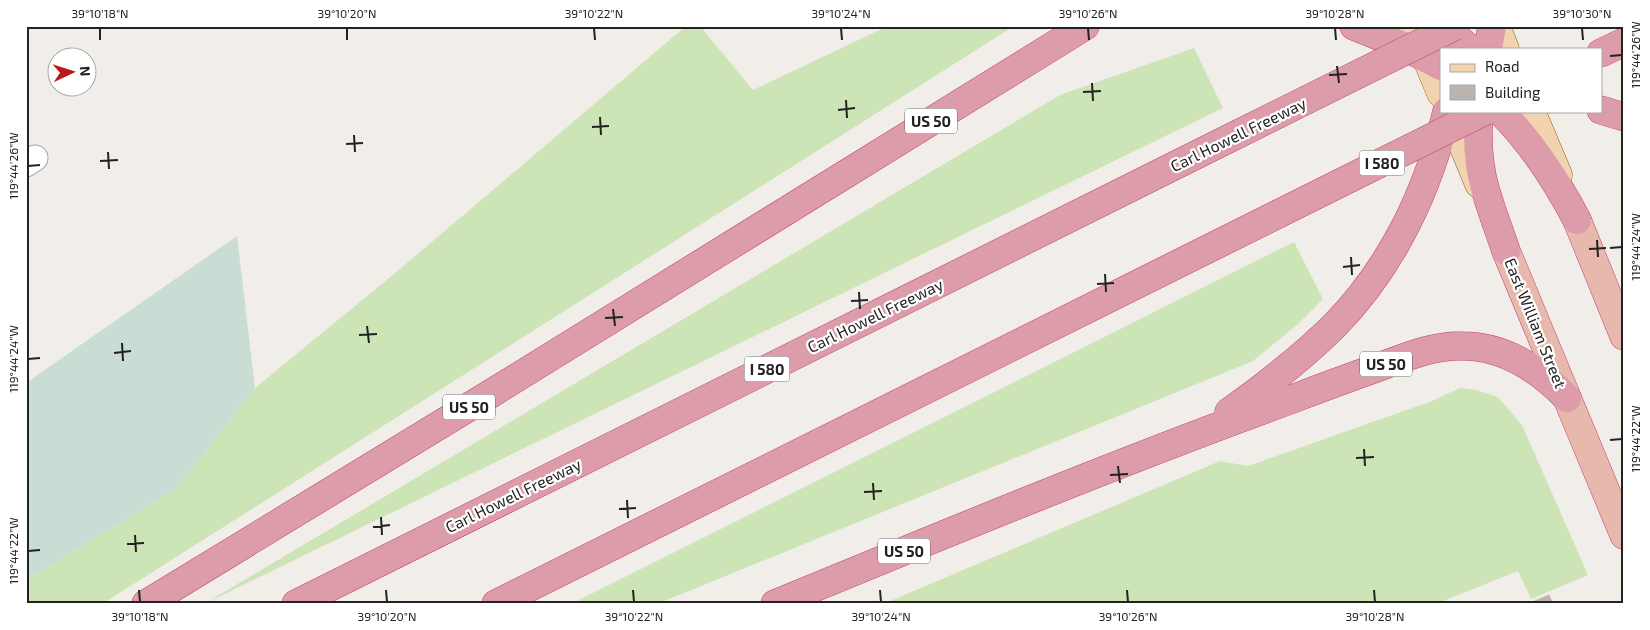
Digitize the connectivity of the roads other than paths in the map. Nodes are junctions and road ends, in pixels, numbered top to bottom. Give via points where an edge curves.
1 (1354, 26) edge
2 (1414, 26) edge
3 (1494, 26) edge
4 (1083, 30) edge
5 (1455, 37) edge
6 (1624, 42) edge
7 (1488, 48) edge
8 (1505, 48) edge
9 (1602, 53) edge
10 (1434, 62) edge
11 (1440, 89) edge
12 (1602, 110) edge
13 (1448, 112) edge
14 (1448, 112) edge
15 (1479, 112) edge
16 (1483, 112) edge
17 (1501, 112) edge
18 (1531, 112) edge
19 (1624, 117) edge
20 (1577, 220) junction
21 (1506, 251) junction
22 (1624, 336) edge
23 (1567, 398) junction
24 (1200, 433) junction
25 (1624, 535) edge
26 (146, 604) edge
27 (296, 604) edge
28 (496, 604) edge
29 (775, 604) edge

1 - 10 highway
2 - 10 main road
3 - 7 highway
3 - 8 main road
4 - 26 highway, US 50 via 1003,76
5 - 27 highway, Carl Howell Freeway / I 580, bridge via 1238,134
6 - 9 highway
10 - 11 main road
12 - 19 highway
13 - 21 main road, East William Street
14 - 24 highway via 1415,208 1358,300 1284,371
15 - 21 highway via 1480,169
16 - 28 highway, I 580, bridge
17 - 20 highway via 1549,172
18 - 20 main road
20 - 22 highway
21 - 23 highway, East William Street
23 - 24 highway, US 50 via 1552,382 1521,361 1494,349 1444,347 1399,360
23 - 25 highway, East William Street / US 50
24 - 29 highway, US 50

